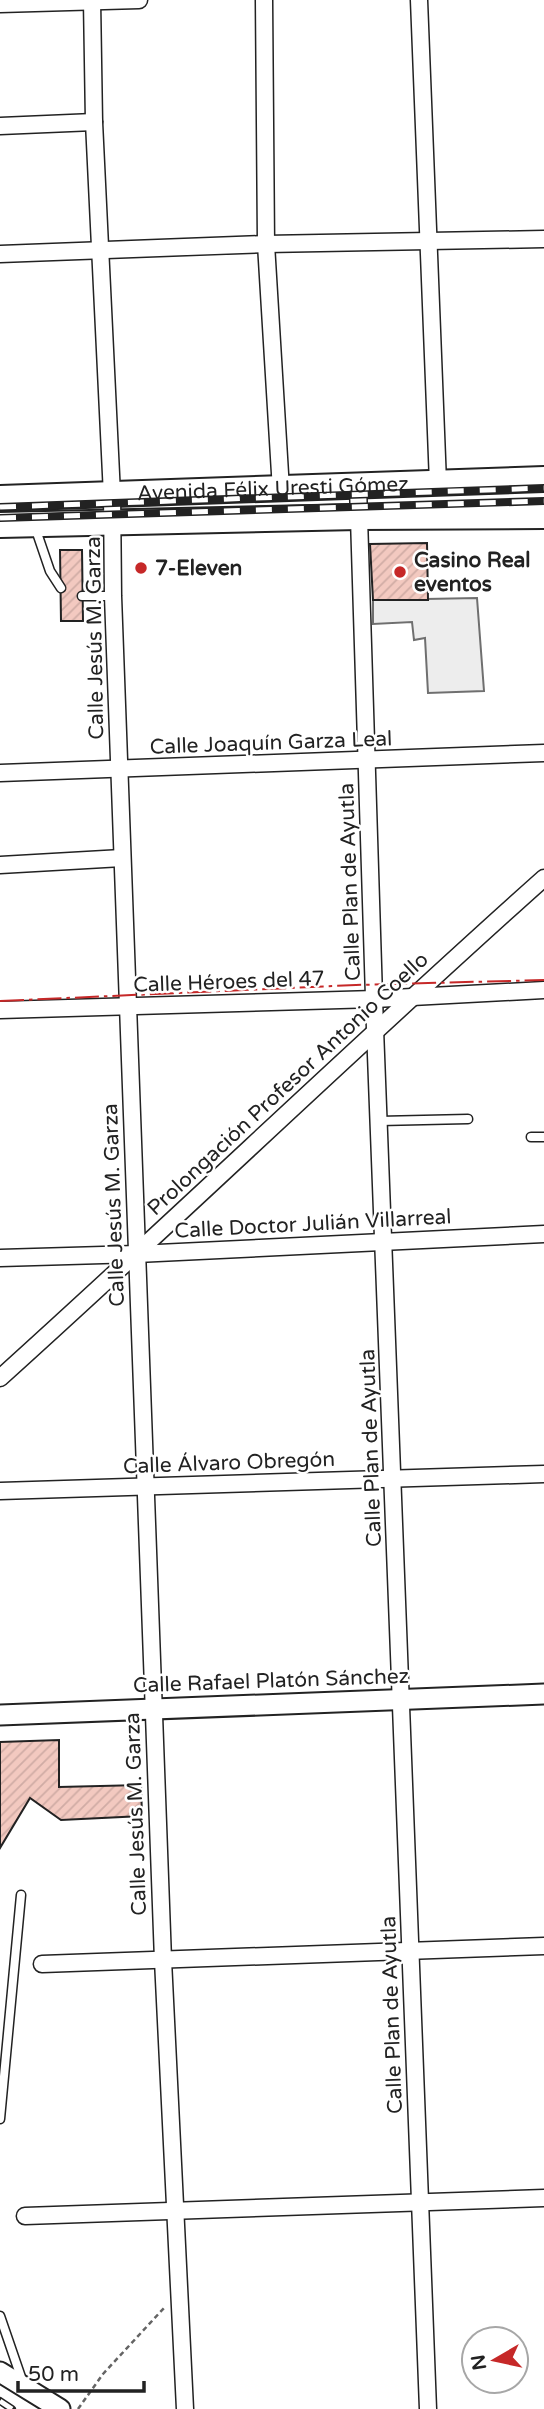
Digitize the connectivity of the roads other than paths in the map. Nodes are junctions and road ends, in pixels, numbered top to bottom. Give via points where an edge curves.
1 (139, 0) edge
2 (264, 0) edge
3 (419, 0) edge
4 (92, 1) edge
5 (0, 4) edge
6 (94, 122) junction
7 (0, 126) edge
8 (544, 239) edge
9 (430, 240) junction
10 (266, 244) junction
11 (99, 251) junction
12 (0, 254) edge
13 (544, 479) edge
14 (438, 483) junction
15 (358, 486) junction
16 (281, 490) junction
17 (112, 495) junction
18 (0, 498) edge
19 (544, 516) edge
20 (358, 517) junction
21 (113, 523) junction
22 (34, 524) junction
23 (0, 525) edge
24 (61, 588) dead end
25 (82, 596) dead end
26 (113, 596) junction
27 (544, 753) edge
28 (367, 760) junction
29 (119, 769) junction
30 (0, 773) edge
31 (122, 858) junction
32 (0, 865) edge
33 (544, 878) edge
34 (544, 990) edge
35 (411, 997) junction
36 (374, 999) junction
37 (128, 1006) junction
38 (0, 1010) edge
39 (375, 1030) junction
40 (468, 1119) dead end
41 (379, 1121) junction
42 (531, 1136) dead end
43 (544, 1137) edge
44 (544, 1234) edge
45 (384, 1240) junction
46 (137, 1254) junction
47 (0, 1258) edge
48 (0, 1378) edge
49 (544, 1474) edge
50 (393, 1479) junction
51 (145, 1487) junction
52 (0, 1492) edge
53 (544, 1694) edge
54 (401, 1699) junction
55 (154, 1708) junction
56 (0, 1715) edge
57 (21, 1895) dead end
58 (544, 1946) edge
59 (411, 1951) junction
60 (163, 1960) junction
61 (42, 1964) dead end
62 (0, 2119) edge
63 (544, 2197) edge
64 (421, 2201) junction
65 (175, 2209) junction
66 (25, 2216) dead end
67 (0, 2316) edge
68 (0, 2372) edge
69 (24, 2386) junction
70 (60, 2409) edge
71 (185, 2409) edge
72 (428, 2409) edge

1 - 4 street
2 - 10 street
3 - 9 street
4 - 5 street
4 - 6 street, Calle Jesús M. Garza
6 - 7 street
6 - 11 street, Calle Jesús M. Garza
8 - 9 street
9 - 10 street
9 - 14 street
10 - 11 street
10 - 16 street
11 - 12 street
11 - 17 street, Calle Jesús M. Garza
13 - 14 main road, Avenida Félix Uresti Gómez
14 - 15 main road, Avenida Félix Uresti Gómez
15 - 16 main road, Avenida Félix Uresti Gómez
15 - 20 street, Calle Plan de Ayutla
16 - 17 main road, Avenida Félix Uresti Gómez
17 - 18 main road, Avenida Félix Uresti Gómez
17 - 21 street, Calle Jesús M. Garza
19 - 20 main road, Avenida Félix Uresti Gómez
20 - 21 main road, Avenida Félix Uresti Gómez
20 - 28 street, Calle Plan de Ayutla
21 - 22 main road, Avenida Félix Uresti Gómez
21 - 26 street, Calle Jesús M. Garza
22 - 23 main road, Avenida Félix Uresti Gómez
22 - 24 lane via 50,571
25 - 26 lane
26 - 29 street, Calle Jesús M. Garza
27 - 28 street, Calle Joaquín Garza Leal
28 - 29 street, Calle Joaquín Garza Leal
28 - 36 street, Calle Plan de Ayutla
29 - 30 street, Calle Joaquín Garza Leal
29 - 31 street, Calle Jesús M. Garza
31 - 32 street
31 - 37 street, Calle Jesús M. Garza
33 - 35 street, Prolongación Profesor Antonio Coello
34 - 35 street, Calle Héroes del 47
35 - 36 street, Calle Héroes del 47
35 - 39 street, Prolongación Profesor Antonio Coello
36 - 37 street, Calle Héroes del 47
36 - 39 street, Calle Plan de Ayutla
37 - 38 street, Calle Héroes del 47
37 - 46 street, Calle Jesús M. Garza
39 - 41 street, Calle Plan de Ayutla
39 - 46 street, Prolongación Profesor Antonio Coello
40 - 41 lane
41 - 45 street, Calle Plan de Ayutla
42 - 43 lane
44 - 45 street, Calle Doctor Julián Villarreal
45 - 46 street, Calle Doctor Julián Villarreal
45 - 50 street, Calle Plan de Ayutla
46 - 47 street, Calle Doctor Julián Villarreal
46 - 48 street, Prolongación Profesor Antonio Coello
46 - 51 street, Calle Jesús M. Garza
49 - 50 street, Calle Álvaro Obregón
50 - 51 street, Calle Álvaro Obregón
50 - 54 street, Calle Plan de Ayutla
51 - 52 street, Calle Álvaro Obregón
51 - 55 street, Calle Jesús M. Garza
53 - 54 street, Calle Rafael Platón Sánchez
54 - 55 street, Calle Rafael Platón Sánchez
54 - 59 street, Calle Plan de Ayutla
55 - 56 street, Calle Rafael Platón Sánchez
55 - 60 street, Calle Jesús M. Garza
57 - 62 lane
58 - 59 street
59 - 60 street
59 - 64 street, Calle Plan de Ayutla
60 - 61 street
60 - 65 street, Calle Jesús M. Garza
63 - 64 street
64 - 65 street
64 - 72 street, Calle Plan de Ayutla
65 - 66 street
65 - 71 street, Calle Jesús M. Garza
67 - 69 lane
68 - 69 street
69 - 70 street

